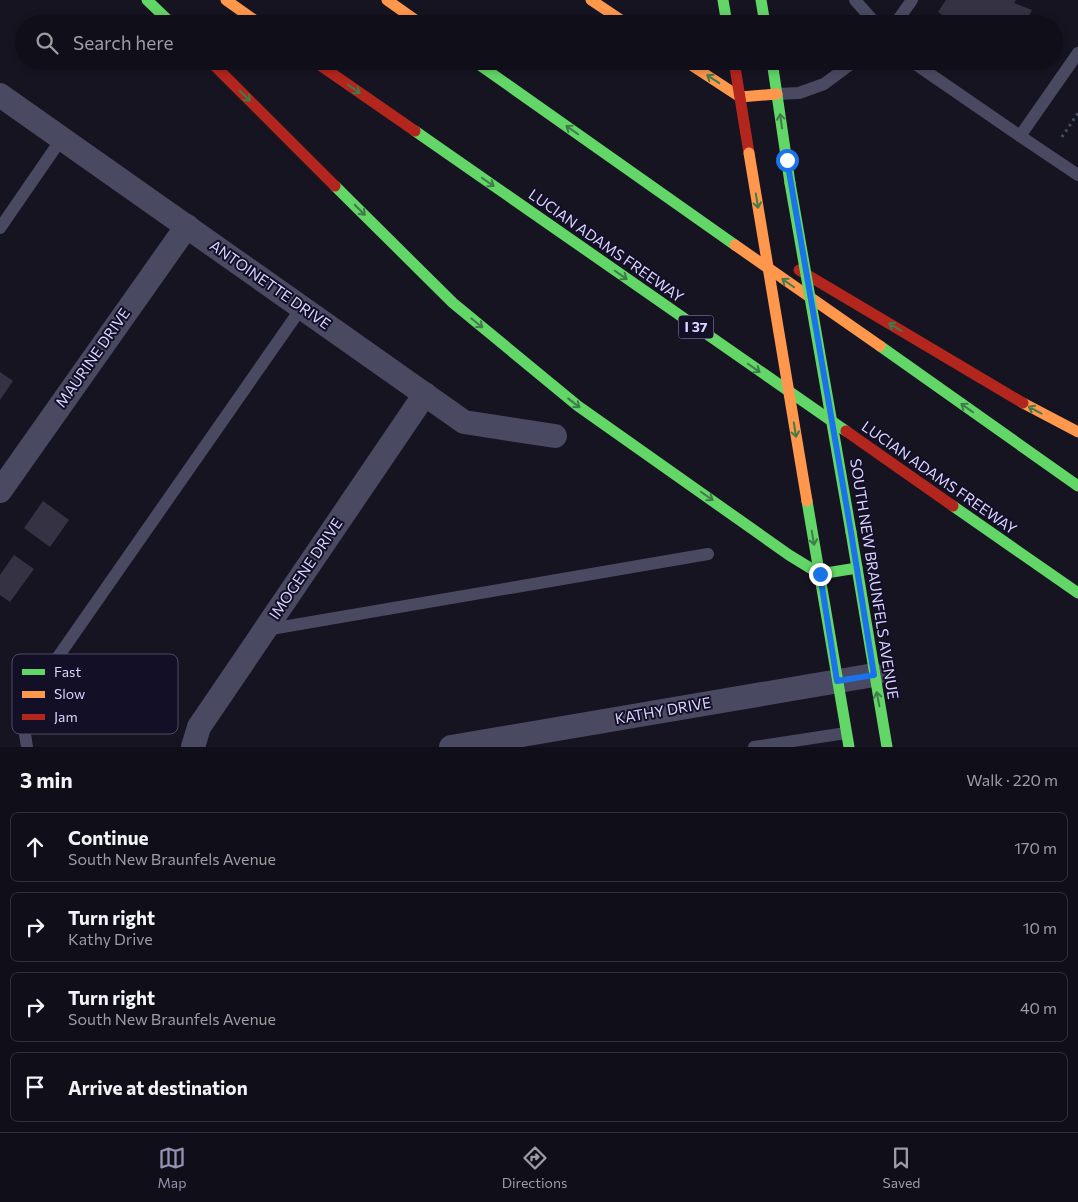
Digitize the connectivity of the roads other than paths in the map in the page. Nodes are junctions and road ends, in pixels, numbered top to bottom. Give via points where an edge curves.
1 (148, 0) edge
2 (226, 0) edge
3 (387, 0) edge
4 (591, 0) edge
5 (723, 0) edge
6 (761, 0) edge
7 (855, 0) edge
8 (912, 0) edge
9 (163, 15) edge
10 (247, 15) edge
11 (408, 15) edge
12 (614, 15) edge
13 (726, 15) edge
14 (764, 15) edge
15 (868, 15) edge
16 (902, 15) edge
17 (1078, 53) edge
18 (219, 70) edge
19 (327, 70) edge
20 (487, 70) edge
21 (699, 70) edge
22 (736, 70) edge
23 (773, 70) edge
24 (843, 70) edge
25 (924, 70) edge
26 (777, 94) junction
27 (0, 95) edge
28 (740, 97) junction
29 (1020, 136) junction
30 (62, 138) junction
31 (611, 158) junction
32 (1078, 175) edge
33 (187, 226) junction
34 (0, 228) edge
35 (738, 234) dead end
36 (755, 244) dead end
37 (302, 307) junction
38 (425, 394) junction
39 (1078, 432) edge
40 (555, 436) dead end
41 (1078, 486) edge
42 (0, 491) edge
43 (708, 554) dead end
44 (857, 568) junction
45 (820, 574) junction
46 (1078, 593) edge
47 (265, 630) junction
48 (60, 654) edge
49 (874, 675) junction
50 (837, 681) junction
51 (846, 733) junction
52 (24, 734) edge
53 (811, 743) edge
54 (27, 747) edge
55 (193, 747) edge
56 (451, 747) edge
57 (754, 747) edge
58 (849, 747) edge
59 (887, 747) edge

1 - 9 main road
2 - 10 main road
3 - 11 main road
4 - 12 main road
5 - 13 main road
6 - 14 main road
7 - 15 lane
8 - 16 lane
17 - 29 lane
18 -> 45 main road via 453,303 578,406
19 -> 46 main road, LUCIAN ADAMS FREEWAY / I 37
31 -> 20 main road
28 -> 21 main road
22 - 28 main road
23 - 26 main road, SOUTH NEW BRAUNFELS AVENUE
24 - 26 lane via 824,84 799,93
25 - 29 lane
26 - 28 main road
44 -> 26 main road, SOUTH NEW BRAUNFELS AVENUE, bridge
27 - 30 street, ANTOINETTE DRIVE
28 -> 45 main road, bridge
29 - 32 lane
30 - 33 street, ANTOINETTE DRIVE
30 - 34 lane
31 - 35 main road
41 -> 31 main road
33 - 37 street, ANTOINETTE DRIVE
33 - 42 street, MAURINE DRIVE
39 -> 36 main road via 1026,405
37 - 38 street, ANTOINETTE DRIVE
37 - 48 lane
38 - 40 street, ANTOINETTE DRIVE via 464,422
38 - 47 street, IMOGENE DRIVE
43 - 47 lane
44 - 45 main road
44 - 49 main road, SOUTH NEW BRAUNFELS AVENUE
45 - 50 main road
47 - 55 street, IMOGENE DRIVE via 199,727
49 - 50 street, KATHY DRIVE
59 -> 49 main road, SOUTH NEW BRAUNFELS AVENUE
50 - 51 main road
50 - 56 street, KATHY DRIVE
51 - 53 lane
51 - 58 main road
52 - 54 lane
53 - 57 lane

